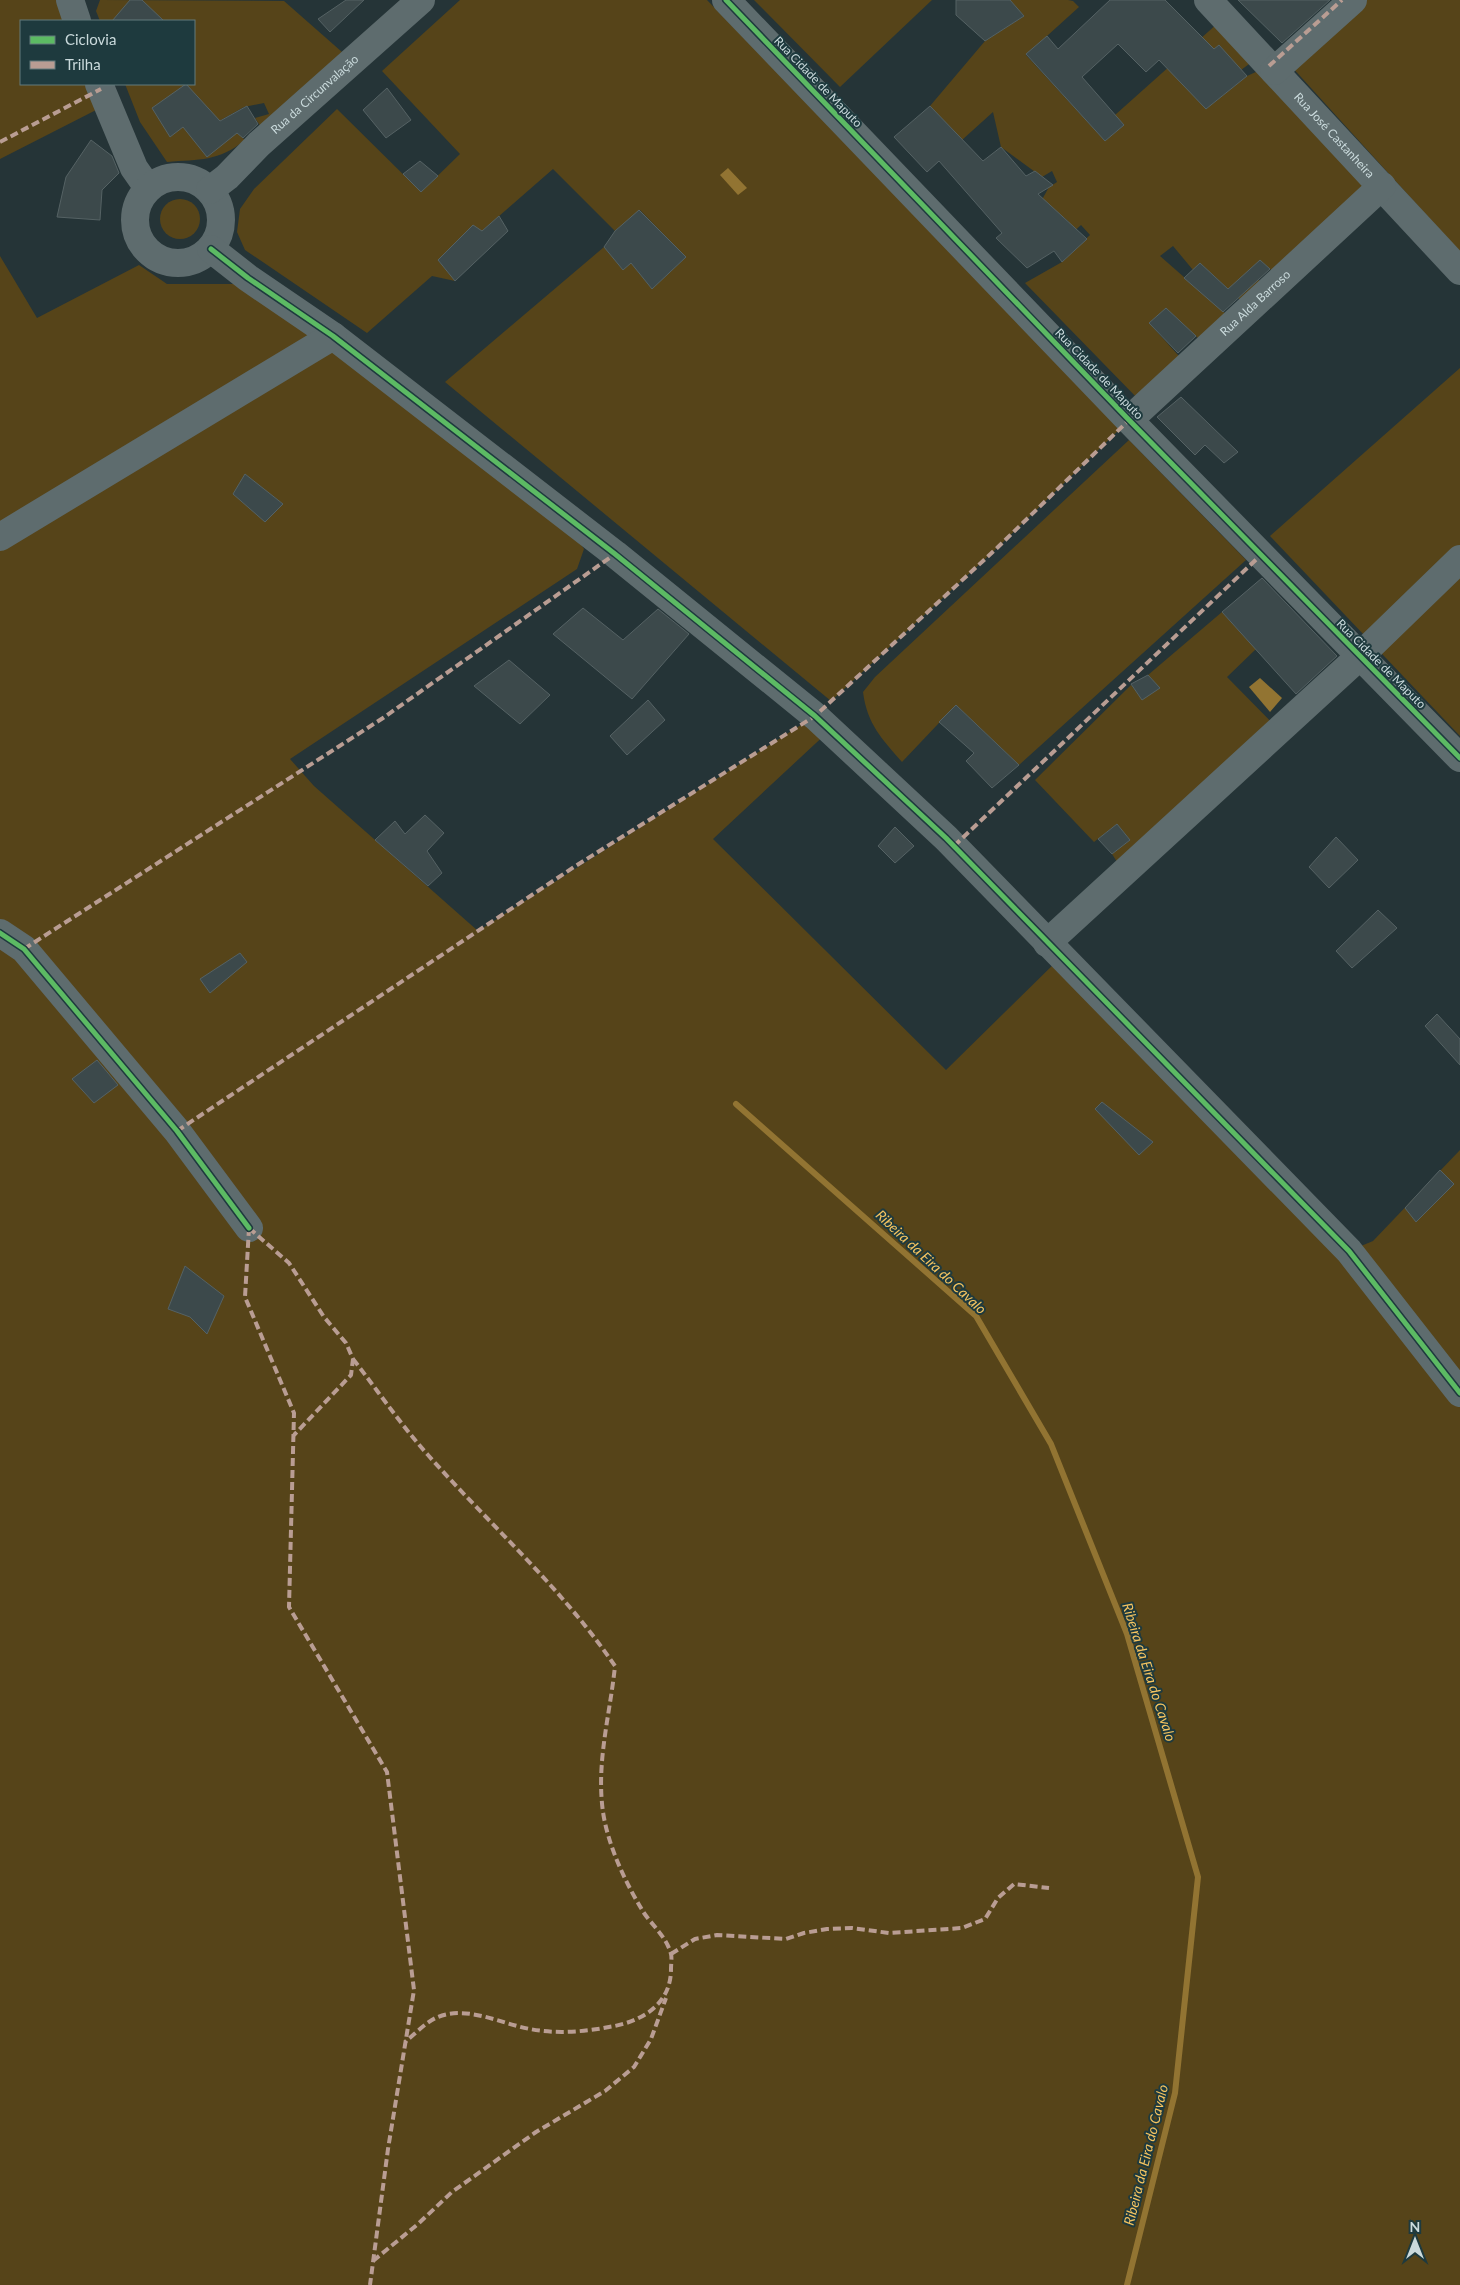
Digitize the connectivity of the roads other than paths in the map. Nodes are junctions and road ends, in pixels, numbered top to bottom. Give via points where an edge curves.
1 (70, 0) edge
2 (421, 0) edge
3 (726, 0) edge
4 (1208, 0) edge
5 (1353, 0) edge
6 (77, 20) edge
7 (1274, 71) junction
8 (100, 85) edge
9 (1382, 186) junction
10 (148, 188) junction
11 (210, 190) junction
12 (211, 248) junction
13 (1460, 271) edge
14 (333, 336) junction
15 (1129, 420) junction
16 (0, 537) edge
17 (1460, 559) edge
18 (1359, 657) junction
19 (1460, 758) edge
20 (0, 933) edge
21 (1047, 943) junction
22 (249, 1228) dead end
23 (1460, 1393) edge

1 - 6 street
2 - 11 street, Rua da Circunvalação
3 - 15 street, Rua Cidade de Maputo
4 - 7 street, Rua José Castanheira
5 - 7 street
7 - 9 street, Rua José Castanheira
8 - 10 street via 134,168
9 - 13 street, Rua José Castanheira
9 - 15 street, Rua Alda Barroso
10 - 11 street via 166,178 186,177 199,181
10 - 12 street via 134,213 134,227 148,251 159,259 180,263 200,257
11 - 12 street via 221,213 218,238
12 - 14 street via 248,278
14 - 16 street
14 - 21 street via 607,548 815,716 946,838
15 - 18 street, Rua Cidade de Maputo
17 - 18 street
18 - 19 street, Rua Cidade de Maputo
18 - 21 street
20 - 22 street via 24,949 177,1131
21 - 23 street via 1349,1251

